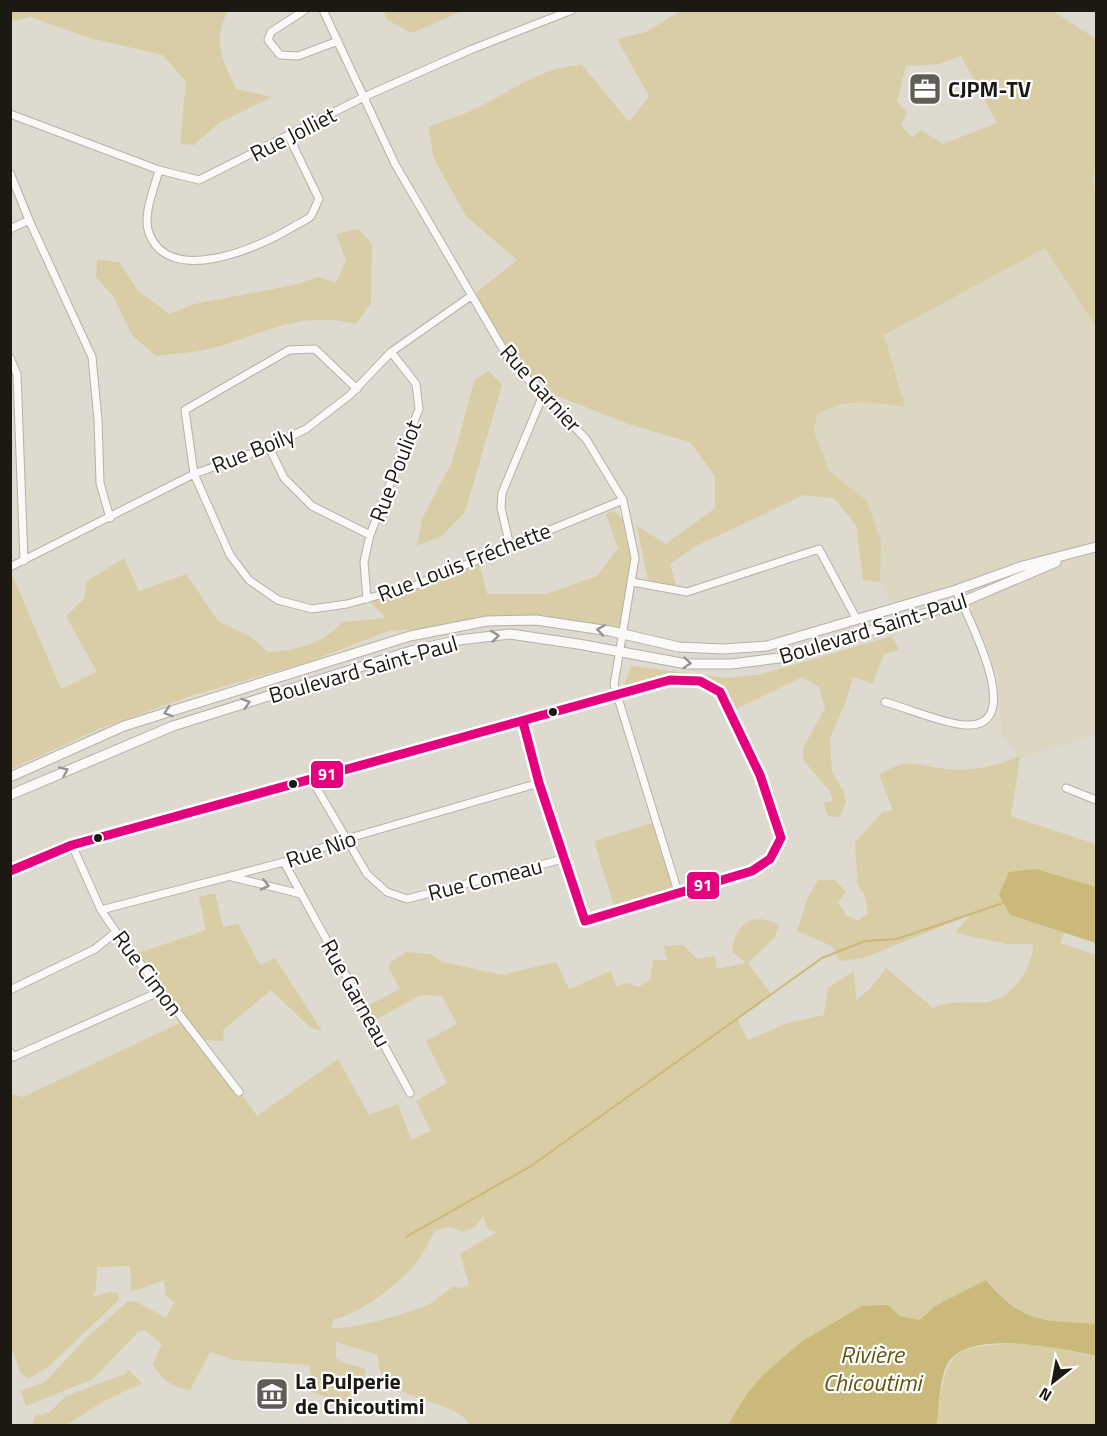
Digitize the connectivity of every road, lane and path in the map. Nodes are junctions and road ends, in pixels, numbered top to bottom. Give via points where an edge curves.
1 (305, 10) edge
2 (323, 10) edge
3 (572, 10) edge
4 (338, 41) junction
5 (366, 96) junction
6 (10, 114) edge
7 (289, 137) junction
8 (159, 170) junction
9 (10, 173) edge
10 (29, 220) junction
11 (10, 229) edge
12 (471, 296) junction
13 (391, 352) junction
14 (10, 358) edge
15 (357, 389) junction
16 (543, 396) junction
17 (270, 447) junction
18 (194, 474) junction
19 (623, 500) junction
20 (110, 518) junction
21 (370, 535) junction
22 (510, 546) junction
23 (1096, 547) edge
24 (1073, 554) junction
25 (24, 561) junction
26 (10, 567) edge
27 (632, 582) junction
28 (956, 590) junction
29 (367, 599) junction
30 (962, 602) junction
31 (856, 618) junction
32 (622, 631) junction
33 (619, 651) junction
34 (618, 695) junction
35 (885, 702) dead end
36 (523, 722) junction
37 (10, 777) edge
38 (312, 780) junction
39 (539, 783) junction
40 (1066, 788) dead end
41 (10, 795) edge
42 (1096, 800) edge
43 (346, 839) junction
44 (72, 845) junction
45 (563, 859) junction
46 (284, 862) junction
47 (10, 871) edge
48 (229, 877) junction
49 (301, 894) junction
50 (679, 895) junction
51 (101, 910) junction
52 (116, 932) junction
53 (10, 990) edge
54 (161, 991) junction
55 (12, 1055) edge
56 (239, 1092) dead end
57 (410, 1092) dead end

1 - 4 street via 271,32 268,40 279,55 298,56
2 - 4 street, Rue Garnier
3 - 5 street, Rue Jolliet
4 - 5 street, Rue Garnier
5 - 7 street, Rue Jolliet
5 - 12 street, Rue Garnier via 395,164
6 - 8 street, Rue Jolliet
7 - 8 street, Rue Jolliet via 199,180
7 - 8 street via 319,199 310,216 269,241 222,259 176,259 159,249 148,232 148,211
9 - 10 street
10 - 11 street
10 - 20 street via 92,357 100,483
12 - 13 street, Rue Boily
12 - 16 street, Rue Garnier via 510,361
13 - 15 street, Rue Boily
13 - 21 street, Rue Pouliot via 416,384 419,409
14 - 25 street via 18,374
15 - 17 street, Rue Boily via 306,429
15 - 18 street, Rue Louis Fréchette via 315,349 289,350 185,410
16 - 19 street, Rue Garnier via 586,439
16 - 22 street via 502,493 501,508
17 - 18 street, Rue Boily
17 - 21 street via 284,478 312,506
18 - 20 street, Rue Boily
18 - 29 street, Rue Louis Fréchette via 230,555 249,580 278,600 312,609
19 - 22 street, Rue Louis Fréchette
19 - 27 street, Rue Garnier via 635,558
20 - 25 street, Rue Boily
21 - 29 street, Rue Pouliot via 364,562
22 - 29 street, Rue Louis Fréchette via 416,585
23 - 24 main road, Boulevard Saint-Paul
24 - 28 main road, Boulevard Saint-Paul via 1023,566
24 - 30 main road, Boulevard Saint-Paul
25 - 26 street, Rue Boily
27 - 31 street via 687,592 819,549
27 - 32 street, Rue Garnier
28 - 30 street
28 - 31 main road, Boulevard Saint-Paul
33 -> 30 main road, Boulevard Saint-Paul via 687,664 732,664 786,657
30 - 35 street via 994,682 995,700 988,719 964,725
31 - 32 main road, Boulevard Saint-Paul via 767,646 723,649 679,647
32 - 33 street, Rue Garnier
32 -> 37 main road, Boulevard Saint-Paul via 536,620 487,621 410,636 124,726
33 - 34 street, Rue Garnier via 614,685
41 -> 33 main road, Boulevard Saint-Paul via 173,726 411,651 510,634
34 - 36 street
34 - 50 street, Rue Garnier
34 - 50 street via 670,680 700,681 720,692 760,775 781,838 770,859 752,871
36 - 38 street
36 - 39 street
38 - 43 street
38 - 44 street
39 - 43 street, Rue Nio
39 - 45 street
40 - 42 street
43 - 45 street, Rue Comeau via 367,874 387,892 407,899
43 - 46 street, Rue Nio
44 - 47 street
44 - 51 street, Rue Cimon
45 - 50 street via 585,921
46 - 48 street, Rue Nio
46 - 49 street, Rue Garneau
48 -> 49 street
48 - 51 street, Rue Nio
49 - 57 street, Rue Garneau
51 - 52 street, Rue Cimon
52 - 53 street via 95,950
52 - 54 street, Rue Cimon
54 - 55 street
54 - 56 street, Rue Cimon

